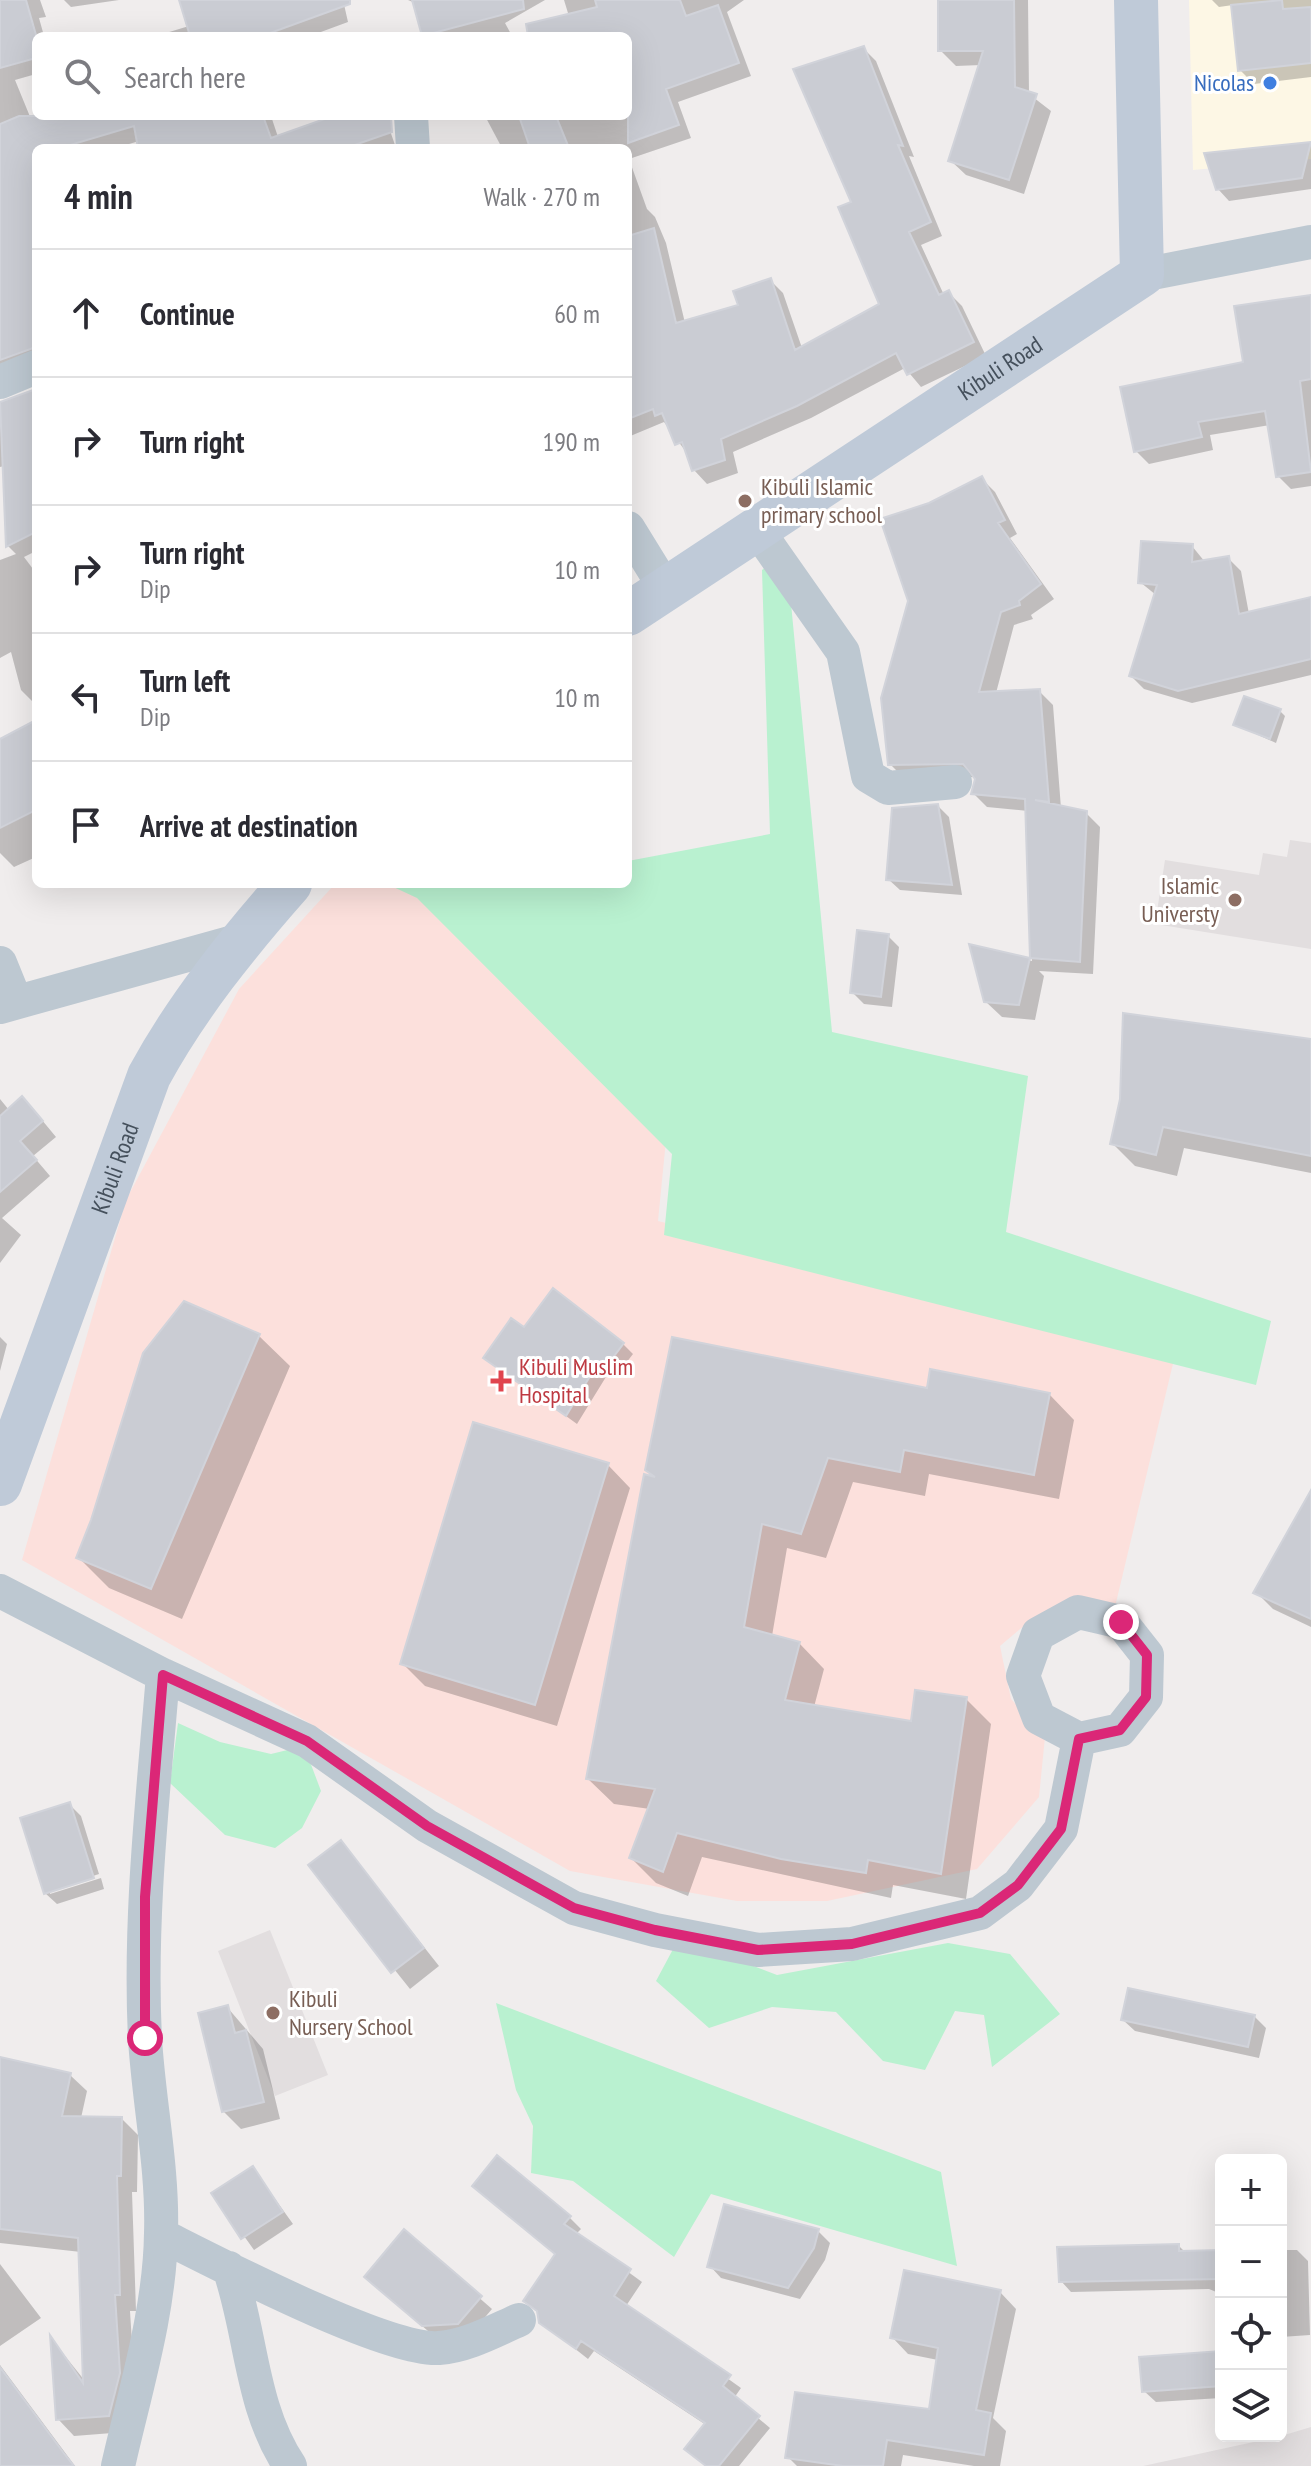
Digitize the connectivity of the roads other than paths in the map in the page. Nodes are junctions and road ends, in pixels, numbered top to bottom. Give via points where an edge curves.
1 (1136, 0) edge
2 (411, 120) edge
3 (413, 144) edge
4 (1311, 242) edge
5 (1142, 275) junction
6 (32, 369) edge
7 (0, 382) edge
8 (756, 528) junction
9 (632, 534) edge
10 (665, 588) junction
11 (632, 611) edge
12 (955, 782) dead end
13 (286, 888) edge
14 (241, 940) junction
15 (0, 963) edge
16 (7, 1004) edge
17 (0, 1484) edge
18 (0, 1591) edge
19 (163, 1675) junction
20 (1079, 1739) junction
21 (161, 2235) junction
22 (229, 2268) junction
23 (519, 2320) dead end
24 (118, 2466) edge
25 (290, 2466) edge

1 - 5 street
2 - 3 street
4 - 5 street
5 - 8 street, Kibuli Road
6 - 7 street
8 - 10 street, Kibuli Road
8 - 12 street via 843,652 868,776 888,788
9 - 10 street
10 - 11 street, Kibuli Road
13 - 14 street, Kibuli Road
14 - 16 street
14 - 17 street, Kibuli Road via 167,1042 149,1076
15 - 16 street
18 - 19 street
19 - 20 street via 307,1741 427,1826 574,1908 758,1950 852,1944 980,1913 1018,1885 1061,1829
19 - 21 street via 145,1897 145,2038
20 - 20 street via 1120,1730 1146,1697 1147,1655 1121,1622 1078,1612 1038,1634 1023,1676 1039,1718
21 - 22 street
21 - 24 street via 146,2343
22 - 23 street via 407,2345 437,2348 467,2342
22 - 25 street via 243,2310 254,2384 273,2440

